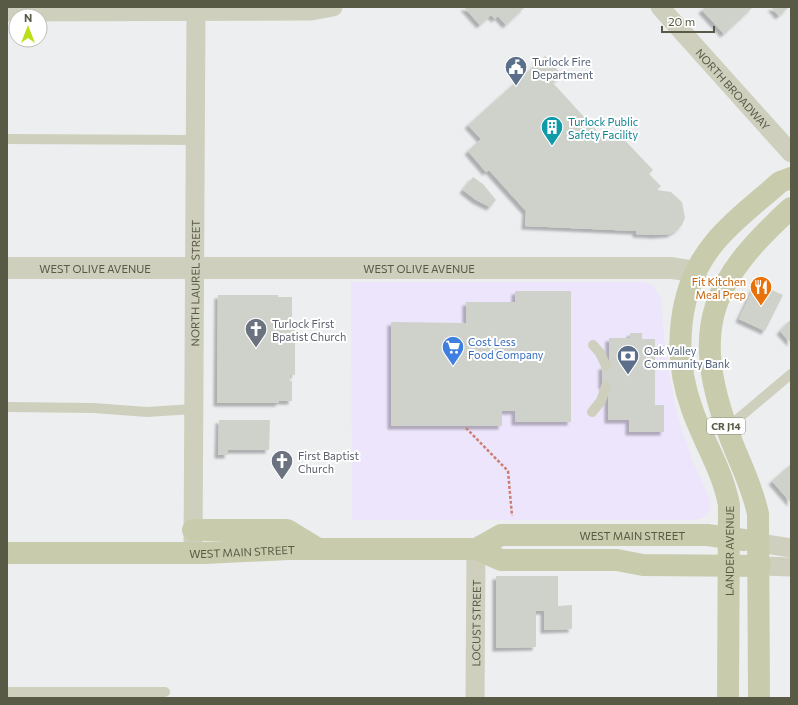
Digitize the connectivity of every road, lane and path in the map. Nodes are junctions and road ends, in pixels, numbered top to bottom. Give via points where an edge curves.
1 (334, 7) edge
2 (660, 7) edge
3 (7, 12) edge
4 (196, 12) junction
5 (7, 139) edge
6 (195, 140) junction
7 (791, 153) edge
8 (791, 178) edge
9 (791, 208) edge
10 (7, 268) edge
11 (194, 268) junction
12 (696, 272) junction
13 (593, 346) dead end
14 (606, 366) dead end
15 (791, 374) edge
16 (606, 386) dead end
17 (7, 408) edge
18 (193, 409) junction
19 (592, 412) dead end
20 (466, 428) dead end
21 (727, 428) junction
22 (512, 518) dead end
23 (193, 530) junction
24 (730, 537) junction
25 (759, 543) junction
26 (791, 548) edge
27 (318, 549) junction
28 (476, 549) junction
29 (7, 553) edge
30 (193, 553) junction
31 (730, 565) junction
32 (760, 566) junction
33 (791, 567) edge
34 (7, 692) edge
35 (164, 692) dead end
36 (475, 698) edge
37 (728, 698) edge
38 (759, 698) edge

1 - 4 street via 311,11
2 - 7 street, NORTH BROADWAY
3 - 4 street
4 - 6 street, NORTH LAUREL STREET
5 - 6 lane
6 - 11 street, NORTH LAUREL STREET
8 - 12 main road, CR J14 via 780,182 724,232 710,248
9 - 21 main road, CR J14 via 752,244 736,264 724,284 714,313 710,349 713,380
10 - 11 street, WEST OLIVE AVENUE
11 - 12 street, WEST OLIVE AVENUE via 672,268
11 - 18 street, NORTH LAUREL STREET
12 - 24 main road, LANDER AVENUE / CR J14 via 682,321 681,364 691,407 728,497
13 - 14 lane via 600,353
15 - 21 lane
16 - 19 lane via 601,401
17 - 18 lane via 94,408 147,412
18 - 23 street, NORTH LAUREL STREET
20 - 22 path via 508,470
21 - 25 main road, CR J14 via 752,489 758,514
23 - 27 main road via 287,530
23 - 30 street, NORTH LAUREL STREET
24 - 25 main road, WEST MAIN STREET
24 - 28 main road, WEST MAIN STREET via 501,535
24 - 31 main road, LANDER AVENUE / CR J14
25 - 26 street, WEST MAIN STREET
25 - 32 main road, CR J14
27 - 28 main road, WEST MAIN STREET
27 - 30 main road, WEST MAIN STREET
28 - 31 main road, WEST MAIN STREET via 501,560 617,560 643,565
28 - 36 street, LOCUST STREET
29 - 30 main road, WEST MAIN STREET
31 - 32 main road, WEST MAIN STREET
31 - 37 main road, LANDER AVENUE / CR J14
32 - 33 street, WEST MAIN STREET
32 - 38 main road, CR J14
34 - 35 lane

